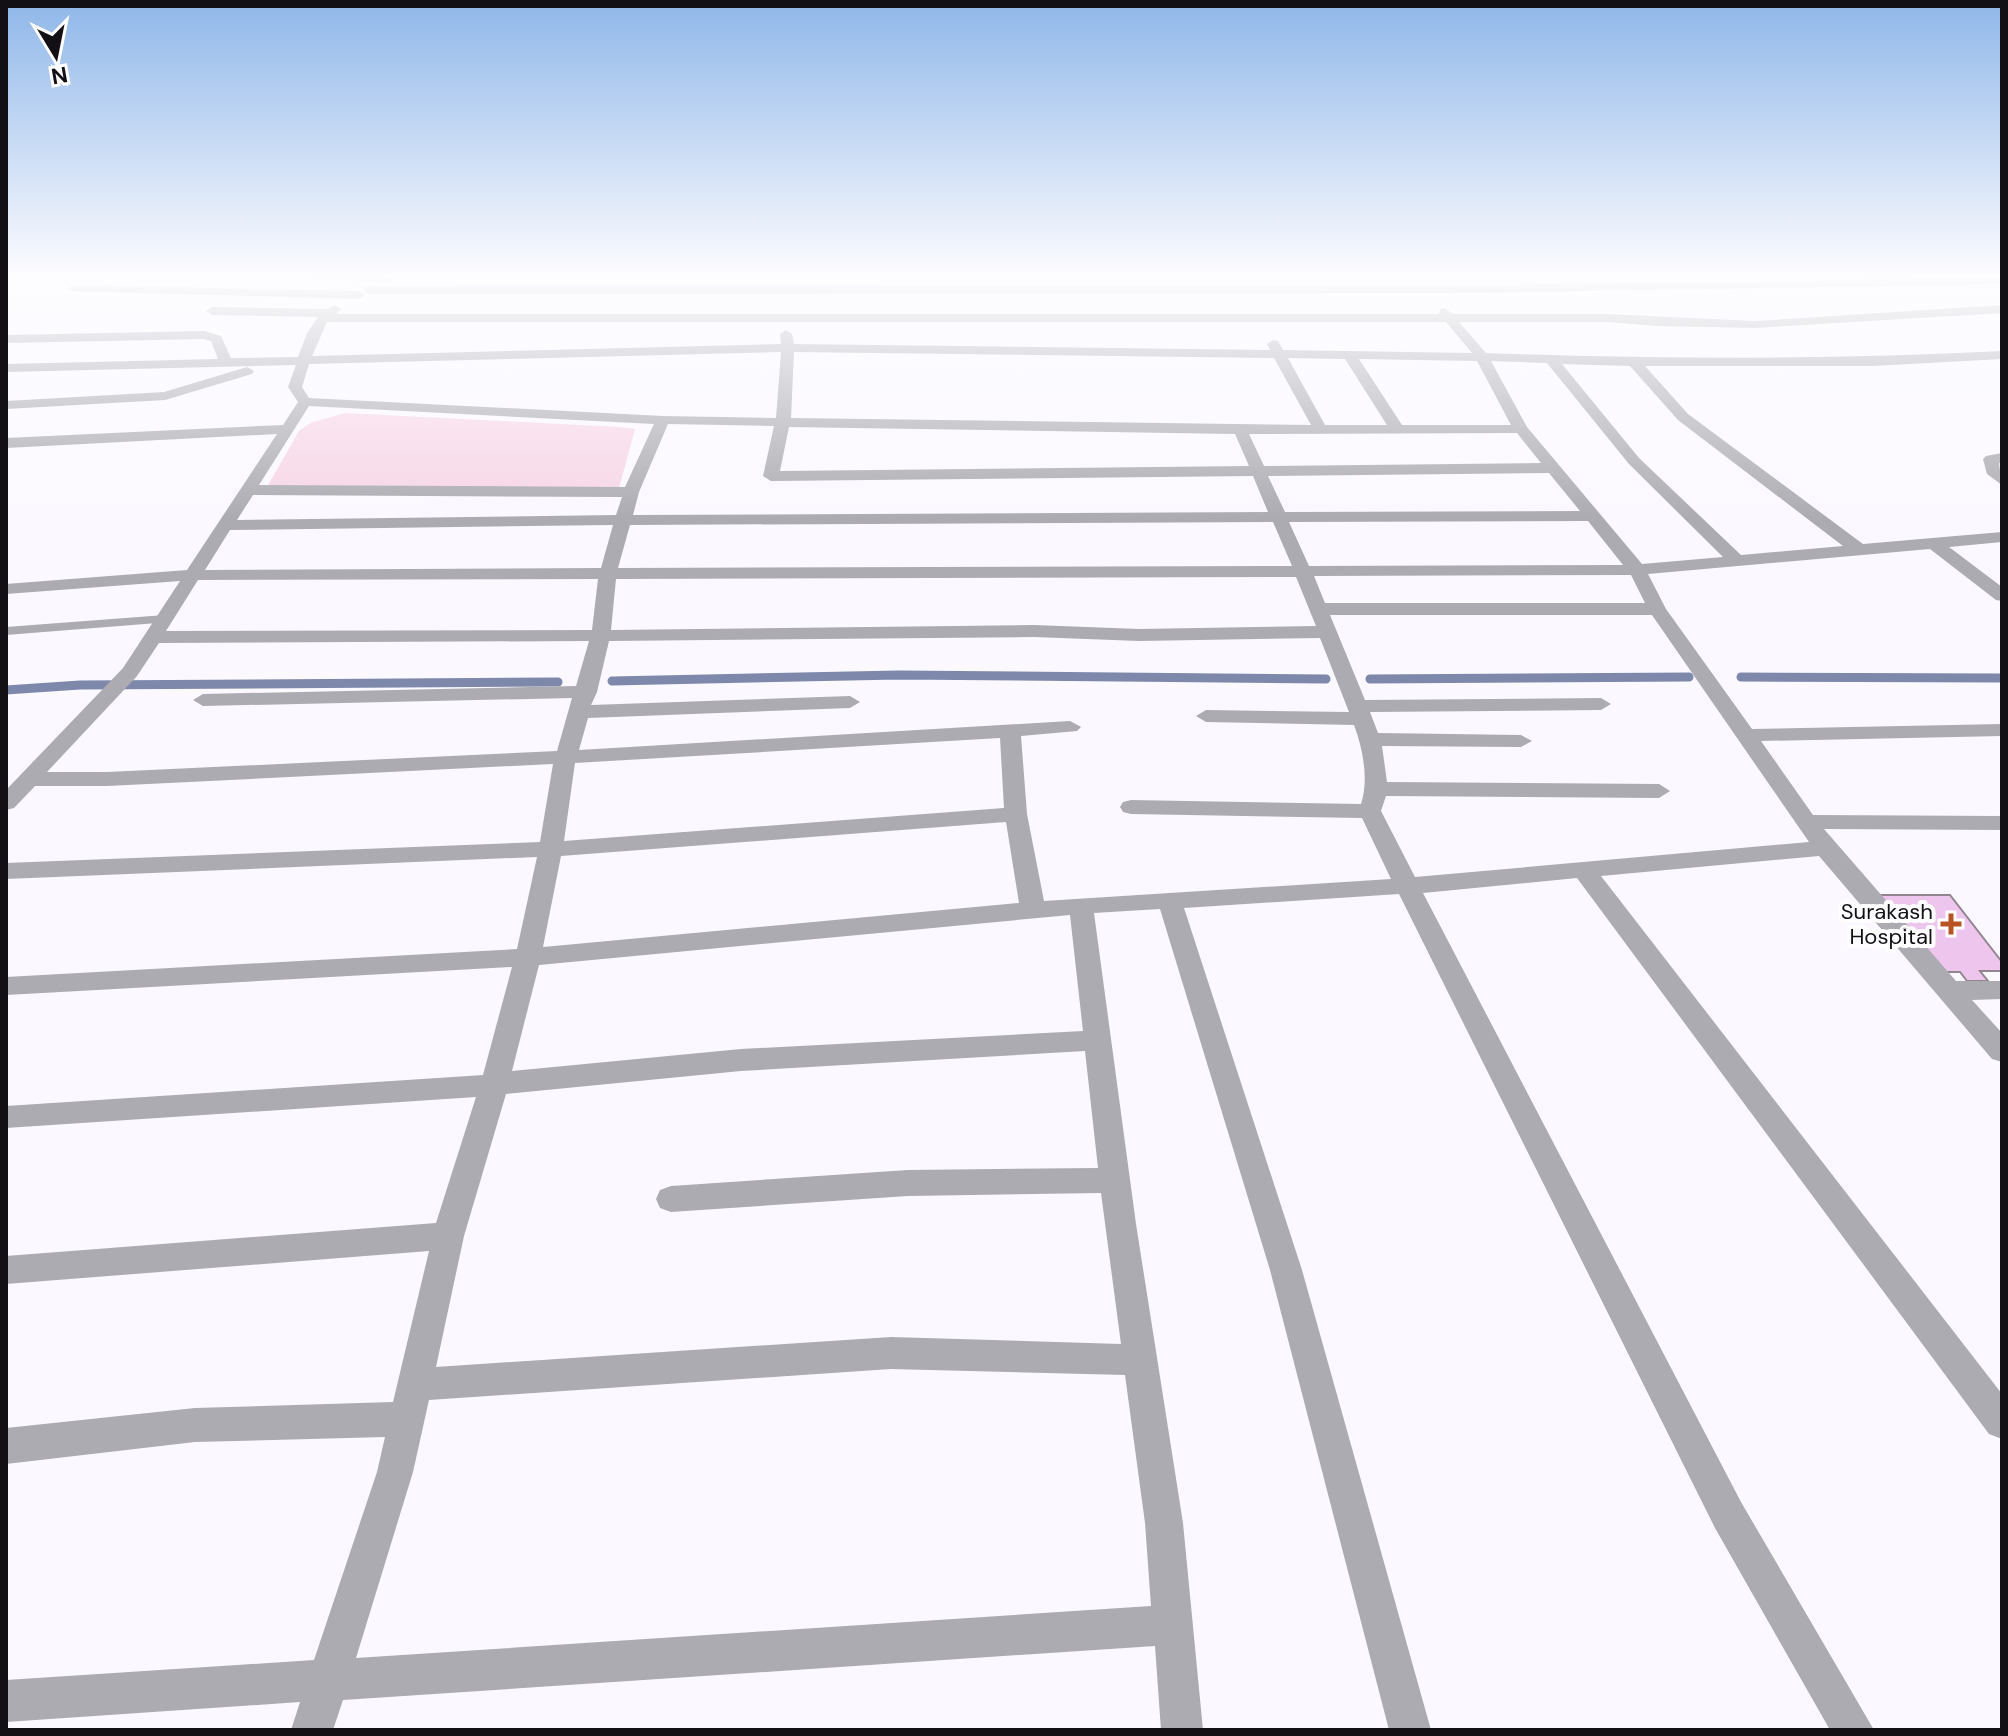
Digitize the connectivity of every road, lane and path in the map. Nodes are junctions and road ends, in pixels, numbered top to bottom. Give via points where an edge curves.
1 (224, 357) edge
2 (427, 357) edge
3 (788, 357) edge
4 (1281, 357) edge
5 (1351, 357) edge
6 (1482, 357) joint
7 (1965, 357) edge
8 (1551, 359) junction
9 (288, 360) junction
10 (307, 360) junction
11 (226, 362) junction
12 (1634, 362) junction
13 (6, 368) edge
14 (305, 402) junction
15 (6, 405) edge
16 (663, 420) junction
17 (784, 421) junction
18 (287, 429) junction
19 (1320, 429) junction
20 (1397, 429) junction
21 (1521, 429) junction
22 (1240, 430) junction
23 (6, 443) edge
24 (2002, 458) edge
25 (1555, 468) junction
26 (1260, 472) junction
27 (2002, 480) edge
28 (248, 490) junction
29 (631, 492) junction
30 (1593, 516) junction
31 (1279, 518) junction
32 (624, 521) junction
33 (227, 525) junction
34 (2002, 537) edge
35 (1933, 543) junction
36 (1859, 550) junction
37 (1737, 561) junction
38 (1637, 570) junction
39 (1303, 571) junction
40 (608, 573) junction
41 (194, 575) junction
42 (6, 589) edge
43 (2002, 596) edge
44 (1318, 609) junction
45 (1657, 609) junction
46 (165, 619) junction
47 (6, 631) edge
48 (1327, 632) junction
49 (601, 634) junction
50 (154, 637) junction
51 (203, 700) dead end
52 (583, 702) junction
53 (850, 702) dead end
54 (1601, 704) dead end
55 (1206, 716) dead end
56 (1363, 721) junction
57 (1070, 727) dead end
58 (2002, 730) edge
59 (1010, 731) junction
60 (1746, 735) junction
61 (1521, 741) dead end
62 (566, 757) junction
63 (29, 779) junction
64 (1659, 791) dead end
65 (1373, 800) junction
66 (6, 803) edge
67 (1131, 807) dead end
68 (1016, 814) junction
69 (1807, 822) junction
70 (2002, 823) edge
71 (1825, 848) junction
72 (551, 849) junction
73 (1583, 870) junction
74 (6, 871) edge
75 (1407, 886) junction
76 (1169, 900) junction
77 (1081, 906) junction
78 (1033, 910) junction
79 (528, 957) junction
80 (6, 986) edge
81 (2002, 990) edge
82 (1950, 991) junction
83 (1098, 1040) junction
84 (2002, 1052) edge
85 (494, 1085) junction
86 (6, 1117) edge
87 (1115, 1180) junction
88 (671, 1199) dead end
89 (448, 1236) junction
90 (6, 1270) edge
91 (1140, 1360) junction
92 (411, 1402) junction
93 (2002, 1422) edge
94 (6, 1446) edge
95 (1173, 1625) junction
96 (327, 1682) junction
97 (6, 1701) edge
98 (312, 1730) edge
99 (1182, 1730) edge
100 (1410, 1730) edge
101 (1853, 1730) edge

1 - 11 street
2 - 10 street
3 - 17 street
4 - 19 street
5 - 20 street
6 - 8 street
6 - 21 street
7 - 12 street
8 - 12 street
8 - 37 street via 1634,461
9 - 10 street
9 - 11 street
9 - 15 street via 165,396
10 - 14 street via 295,387
11 - 13 street
12 - 36 street via 1683,417
14 - 16 street
14 - 18 street
16 - 17 street
16 - 29 street
17 - 22 street
17 - 26 street via 771,476
18 - 23 street
18 - 28 street
19 - 20 street
19 - 22 street
20 - 21 street
21 - 25 street
22 - 26 street
24 - 27 street via 1991,459
25 - 26 street
25 - 30 street
26 - 31 street
28 - 29 street
28 - 33 street
29 - 32 street
30 - 31 street
30 - 38 street
31 - 32 street
31 - 39 street
32 - 33 street
32 - 40 street
33 - 41 street
34 - 35 street
35 - 36 street
35 - 43 street
36 - 37 street
37 - 38 street
38 - 39 street
38 - 45 street
39 - 40 street
39 - 44 street
40 - 41 street
40 - 49 street
41 - 42 street
41 - 46 street
44 - 45 street
44 - 48 street
45 - 60 street
46 - 47 lane
46 - 50 street
48 - 49 street
48 - 56 street
49 - 50 street
49 - 52 street
50 - 63 street via 130,672
51 - 52 street
52 - 53 street
52 - 62 street
54 - 56 street
55 - 56 street
56 - 61 street
56 - 65 street
57 - 59 street
58 - 60 street
59 - 62 street
59 - 68 street
60 - 69 street
62 - 63 street
62 - 72 street
63 - 66 street
64 - 65 street
65 - 67 street
65 - 75 street
68 - 72 street
68 - 78 street
69 - 70 street
69 - 71 street
71 - 73 street
71 - 82 street
72 - 74 street
72 - 79 street
73 - 75 street
73 - 93 street
75 - 76 street
75 - 101 street via 1728,1515
76 - 77 street
76 - 100 street via 1286,1270
77 - 78 street
77 - 83 street
78 - 79 street
79 - 80 street
79 - 85 street
81 - 82 street
82 - 84 street
83 - 85 street via 741,1060
83 - 87 street
85 - 86 street
85 - 89 street
87 - 88 street via 908,1183
87 - 91 street
89 - 90 street
89 - 92 street
91 - 92 street via 891,1353
91 - 95 street
92 - 94 street
92 - 96 street via 395,1472
95 - 96 street
95 - 99 street
96 - 97 street
96 - 98 street

